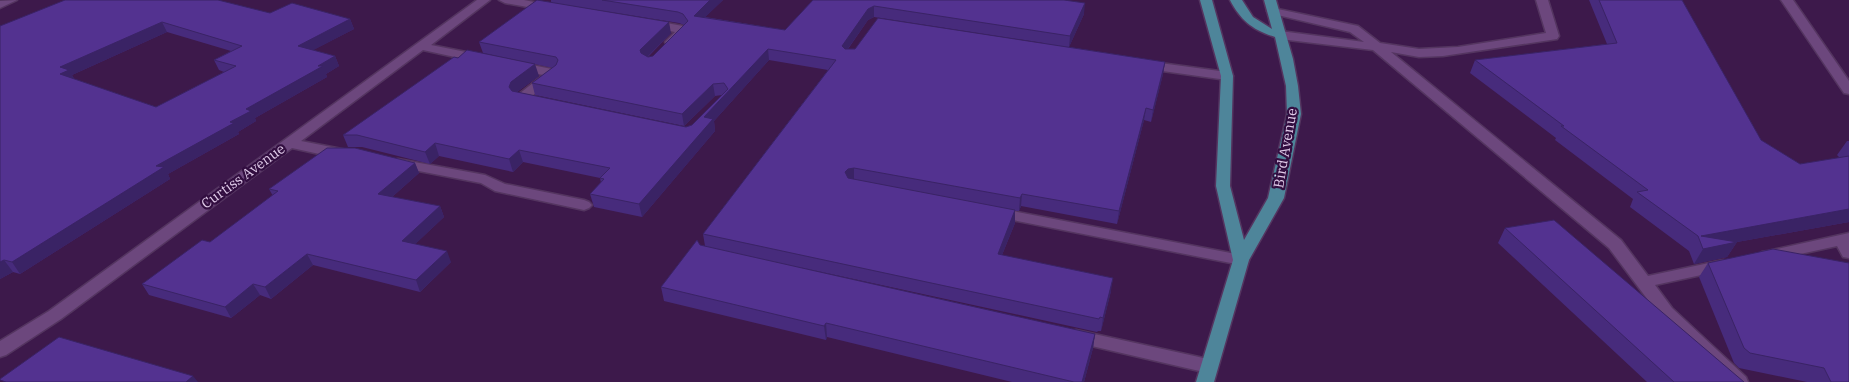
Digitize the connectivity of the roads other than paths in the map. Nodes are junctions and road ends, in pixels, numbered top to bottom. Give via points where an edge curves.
1 (11, 0) edge
2 (480, 0) edge
3 (505, 0) edge
4 (1206, 0) edge
5 (1236, 0) edge
6 (1542, 0) edge
7 (1787, 0) edge
8 (0, 5) edge
9 (1272, 5) edge
10 (566, 10) edge
11 (641, 22) edge
12 (1280, 35) junction
13 (1376, 45) junction
14 (420, 46) junction
15 (663, 51) edge
16 (1135, 64) edge
17 (1227, 76) junction
18 (1849, 90) edge
19 (548, 104) edge
20 (289, 143) junction
21 (352, 153) edge
22 (385, 160) edge
23 (584, 205) dead end
24 (980, 210) edge
25 (1846, 244) edge
26 (1756, 258) edge
27 (1241, 260) junction
28 (1738, 262) edge
29 (1644, 282) junction
30 (1056, 332) edge
31 (0, 350) edge
32 (1207, 374) edge
33 (1739, 382) edge

1 - 8 street
2 - 14 street, Curtiss Avenue
3 - 10 street
4 - 17 main road
5 - 12 main road via 1252,24
6 - 13 street via 1553,36 1424,53
7 - 18 street
9 - 12 main road, Bird Avenue
9 - 13 street via 1354,29
11 - 15 street via 682,32
12 - 13 street
12 - 27 main road, Bird Avenue via 1292,86 1294,114 1276,198
13 - 29 street via 1615,244
14 - 19 street via 553,73 520,98
14 - 20 street, Curtiss Avenue
16 - 17 street
17 - 27 main road via 1224,186
20 - 21 street via 333,153
20 - 31 street, Curtiss Avenue via 55,315
22 - 23 street via 437,172 451,172 500,188
24 - 27 street
25 - 26 street
27 - 32 main road, Bird Avenue
28 - 29 street
29 - 33 street via 1666,312
30 - 32 street

